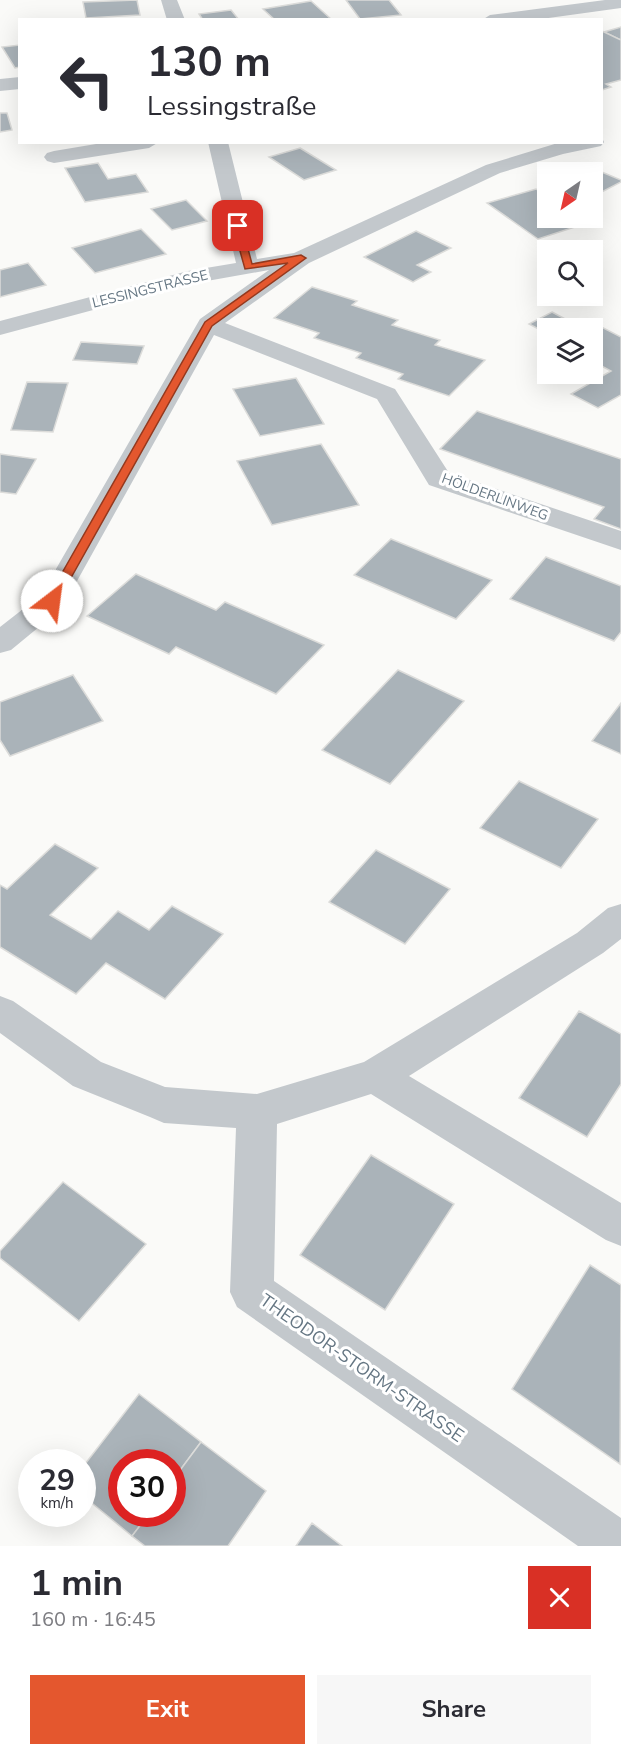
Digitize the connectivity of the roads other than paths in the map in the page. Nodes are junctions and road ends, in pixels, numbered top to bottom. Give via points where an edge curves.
1 (169, 0) edge
2 (621, 3) edge
3 (175, 18) edge
4 (505, 18) edge
5 (18, 82) edge
6 (0, 85) edge
7 (135, 144) edge
8 (218, 144) edge
9 (586, 144) edge
10 (54, 157) dead end
11 (301, 258) junction
12 (248, 267) junction
13 (208, 324) junction
14 (0, 328) edge
15 (621, 541) edge
16 (0, 643) edge
17 (621, 918) edge
18 (0, 1012) edge
19 (375, 1076) junction
20 (257, 1112) junction
21 (621, 1226) edge
22 (620, 1546) edge

1 - 3 street
2 - 4 street
5 - 6 street
7 - 10 street
8 - 12 street
9 - 11 street via 493,170
11 - 12 street, LESSINGSTRASSE
11 - 13 street
12 - 14 street, LESSINGSTRASSE via 188,278
13 - 15 street, HÖLDERLINWEG via 386,394 439,479
13 - 16 street via 52,601
17 - 19 street via 590,943
18 - 20 street via 87,1074 164,1105
19 - 20 street
19 - 21 street
20 - 22 street, THEODOR-STORM-STRASSE via 252,1292

